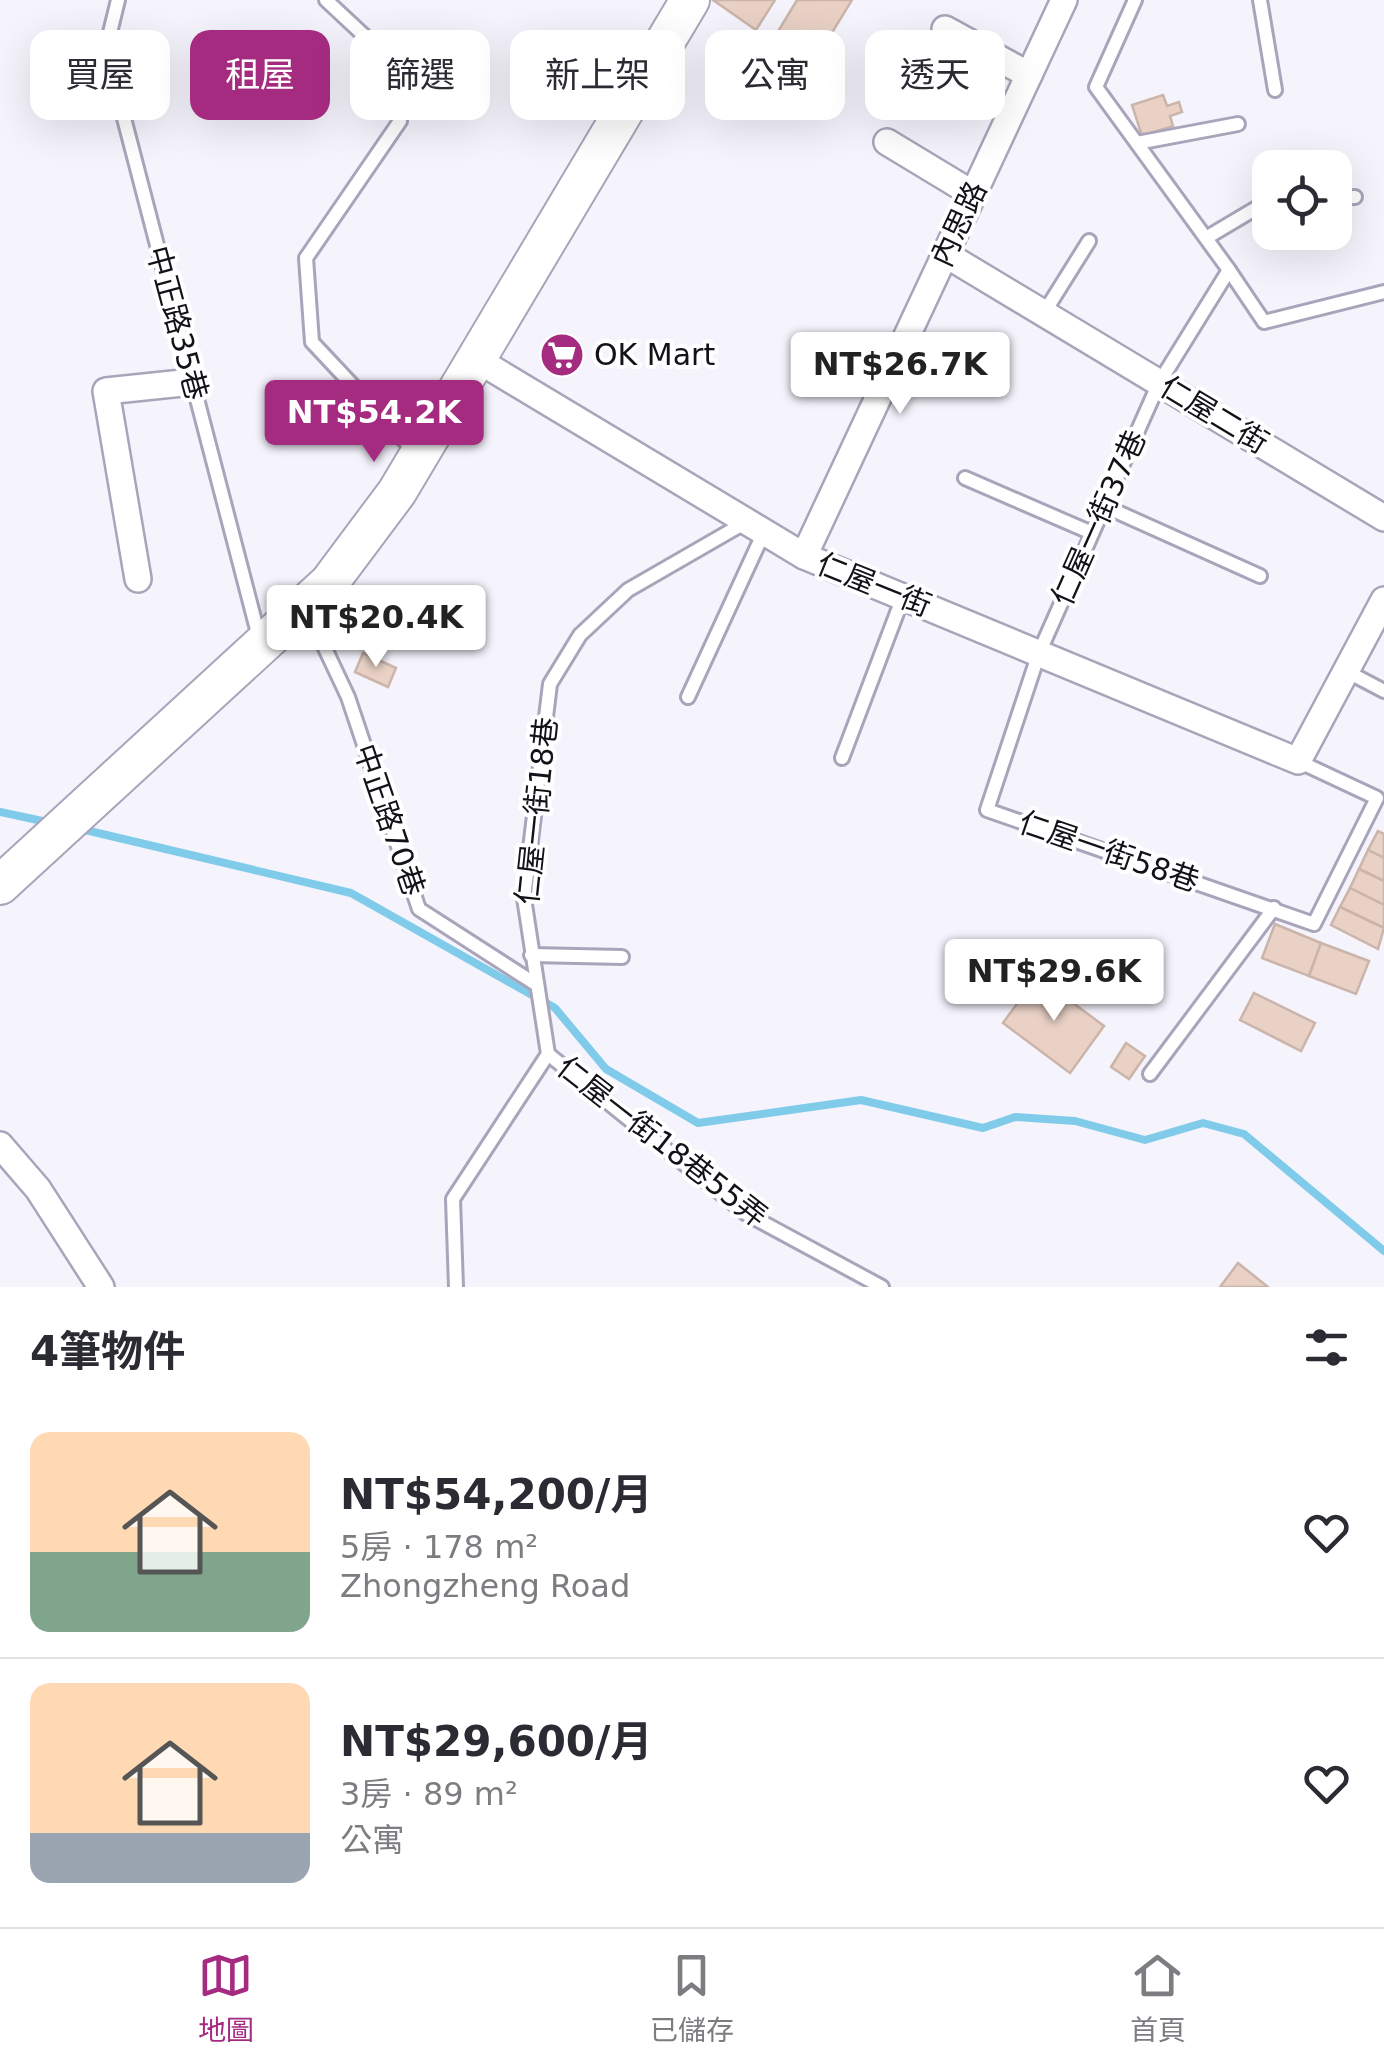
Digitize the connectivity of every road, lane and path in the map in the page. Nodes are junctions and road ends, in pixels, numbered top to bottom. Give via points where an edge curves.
1 (118, 0) edge
2 (326, 0) edge
3 (690, 0) edge
4 (1064, 0) edge
5 (1135, 0) edge
6 (1260, 0) edge
7 (945, 29) dead end
8 (358, 30) edge
9 (1029, 76) junction
10 (1275, 90) dead end
11 (400, 120) dead end
12 (1238, 124) dead end
13 (887, 142) dead end
14 (1137, 143) junction
15 (974, 194) junction
16 (1352, 197) edge
17 (1355, 197) dead end
18 (1252, 211) edge
19 (1206, 238) junction
20 (1089, 241) dead end
21 (946, 254) junction
22 (1229, 270) junction
23 (1384, 292) edge
24 (1044, 313) junction
25 (476, 359) junction
26 (192, 382) junction
27 (1160, 382) junction
28 (418, 456) junction
29 (965, 478) dead end
30 (1104, 506) junction
31 (1384, 518) edge
32 (755, 527) junction
33 (1092, 533) junction
34 (804, 556) junction
35 (1260, 576) dead end
36 (138, 579) dead end
37 (903, 597) junction
38 (1384, 600) edge
39 (305, 606) junction
40 (262, 646) junction
41 (1039, 653) junction
42 (1346, 671) junction
43 (1384, 690) edge
44 (688, 697) dead end
45 (842, 758) dead end
46 (1298, 761) junction
47 (0, 885) edge
48 (1274, 908) junction
49 (531, 955) junction
50 (622, 958) dead end
51 (534, 983) junction
52 (548, 1054) junction
53 (1150, 1074) dead end
54 (0, 1145) edge
55 (101, 1287) edge
56 (456, 1287) edge
57 (882, 1287) edge

1 - 26 lane, 中正路35巷 via 106,48
2 - 8 lane
3 - 25 street
4 - 9 street, 內思路
5 - 14 lane via 1096,87
6 - 10 lane
7 - 9 street
9 - 15 street, 內思路
11 - 28 lane via 306,258 312,342
12 - 14 lane
13 - 15 street
14 - 19 lane
15 - 21 street, 內思路
16 - 17 lane
18 - 19 lane
19 - 22 lane
20 - 24 lane
21 - 24 street, 仁屋二街
21 - 34 street, 內思路
22 - 23 lane via 1264,322
22 - 27 lane, 仁屋一街37巷
24 - 27 street, 仁屋二街
25 - 28 street
25 - 32 street, 仁屋一街
26 - 36 street via 106,392
26 - 40 lane, 中正路35巷
27 - 30 lane, 仁屋一街37巷
27 - 31 street, 仁屋二街
28 - 39 street via 330,583
29 - 33 lane
30 - 33 lane, 仁屋一街37巷
30 - 35 lane
32 - 34 street, 仁屋一街
32 - 44 lane
32 - 49 lane, 仁屋一街18巷 via 628,590 580,635 550,684 524,898
33 - 41 lane, 仁屋一街37巷
34 - 37 street, 仁屋一街
37 - 41 street, 仁屋一街
37 - 45 lane
38 - 42 street
39 - 40 street
39 - 51 lane, 中正路70巷 via 348,697 418,909
40 - 47 street
41 - 46 street, 仁屋一街
41 - 48 lane, 仁屋一街58巷 via 987,810
42 - 43 lane
42 - 46 street
46 - 48 lane via 1377,798 1314,924
48 - 53 lane
49 - 50 lane
49 - 51 lane, 仁屋一街18巷
51 - 52 lane, 仁屋一街18巷
52 - 56 lane via 453,1199
52 - 57 lane, 仁屋一街18巷55弄 via 745,1213
54 - 55 street via 38,1189

